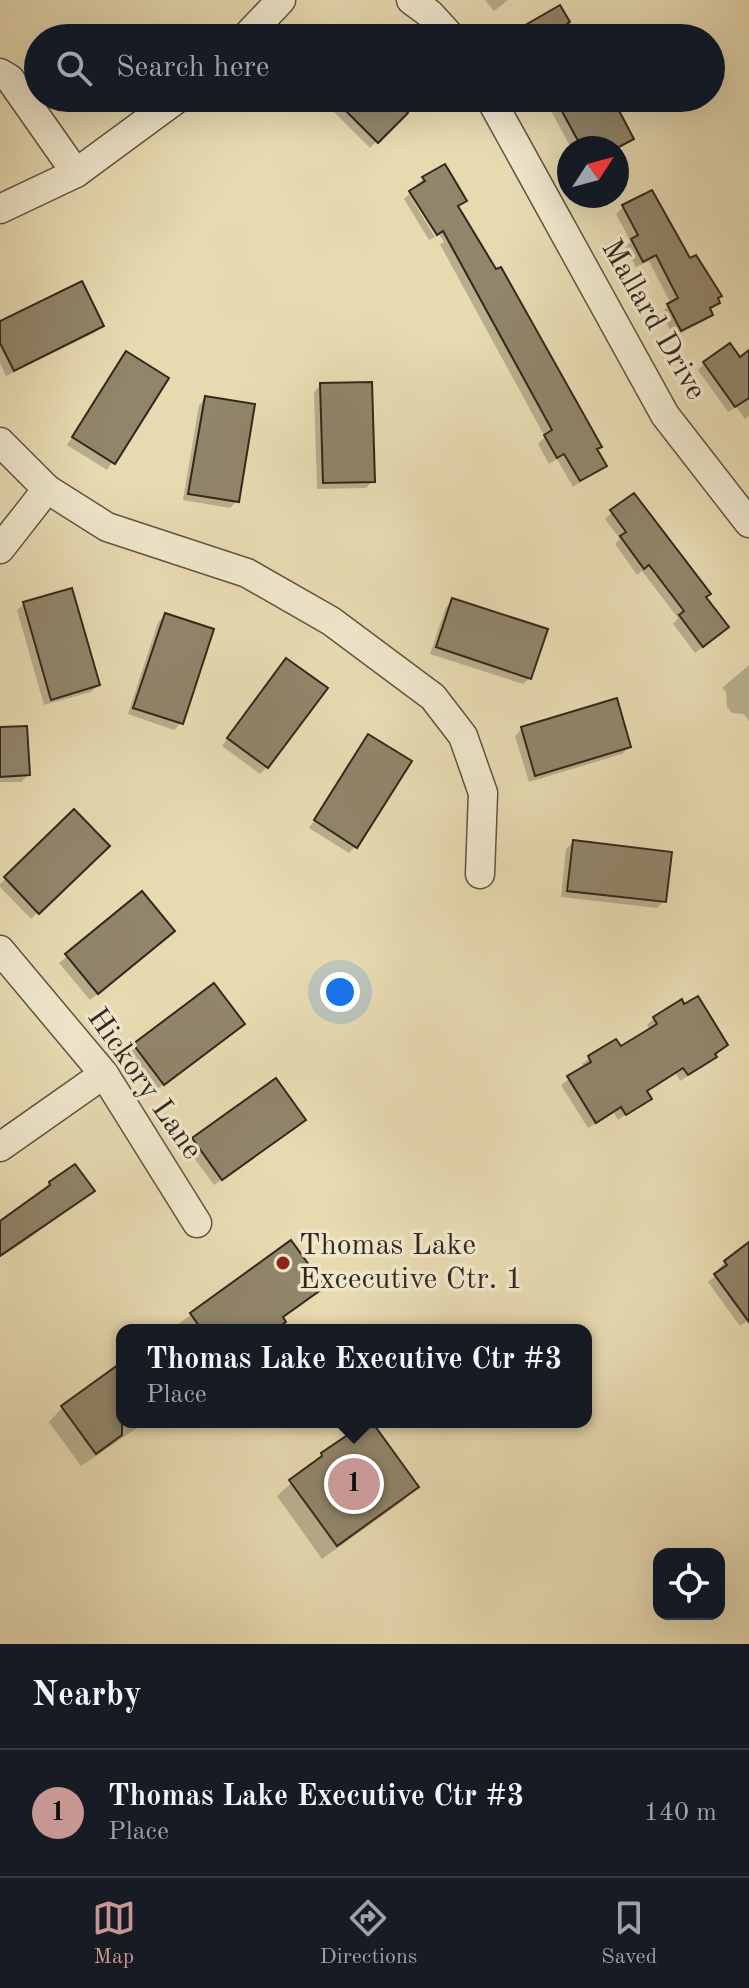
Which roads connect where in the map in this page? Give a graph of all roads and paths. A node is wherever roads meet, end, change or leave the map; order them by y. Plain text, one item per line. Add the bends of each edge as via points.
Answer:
1 (281, 0) edge
2 (411, 0) edge
3 (258, 24) edge
4 (439, 24) edge
5 (0, 73) edge
6 (24, 99) edge
7 (33, 112) edge
8 (159, 112) edge
9 (498, 112) edge
10 (76, 173) junction
11 (0, 209) edge
12 (0, 442) edge
13 (47, 489) junction
14 (749, 523) edge
15 (0, 549) edge
16 (480, 874) dead end
17 (0, 950) edge
18 (104, 1074) junction
19 (0, 1147) edge
20 (197, 1223) dead end

1 - 3 street
2 - 4 street
5 - 6 street
7 - 10 street
8 - 10 street
9 - 14 street, Mallard Drive via 665,415
10 - 11 street
12 - 13 street
13 - 15 street
13 - 16 street via 107,527 247,573 331,621 433,697 463,736 483,793
17 - 18 street, Hickory Lane
18 - 19 street
18 - 20 street, Hickory Lane

